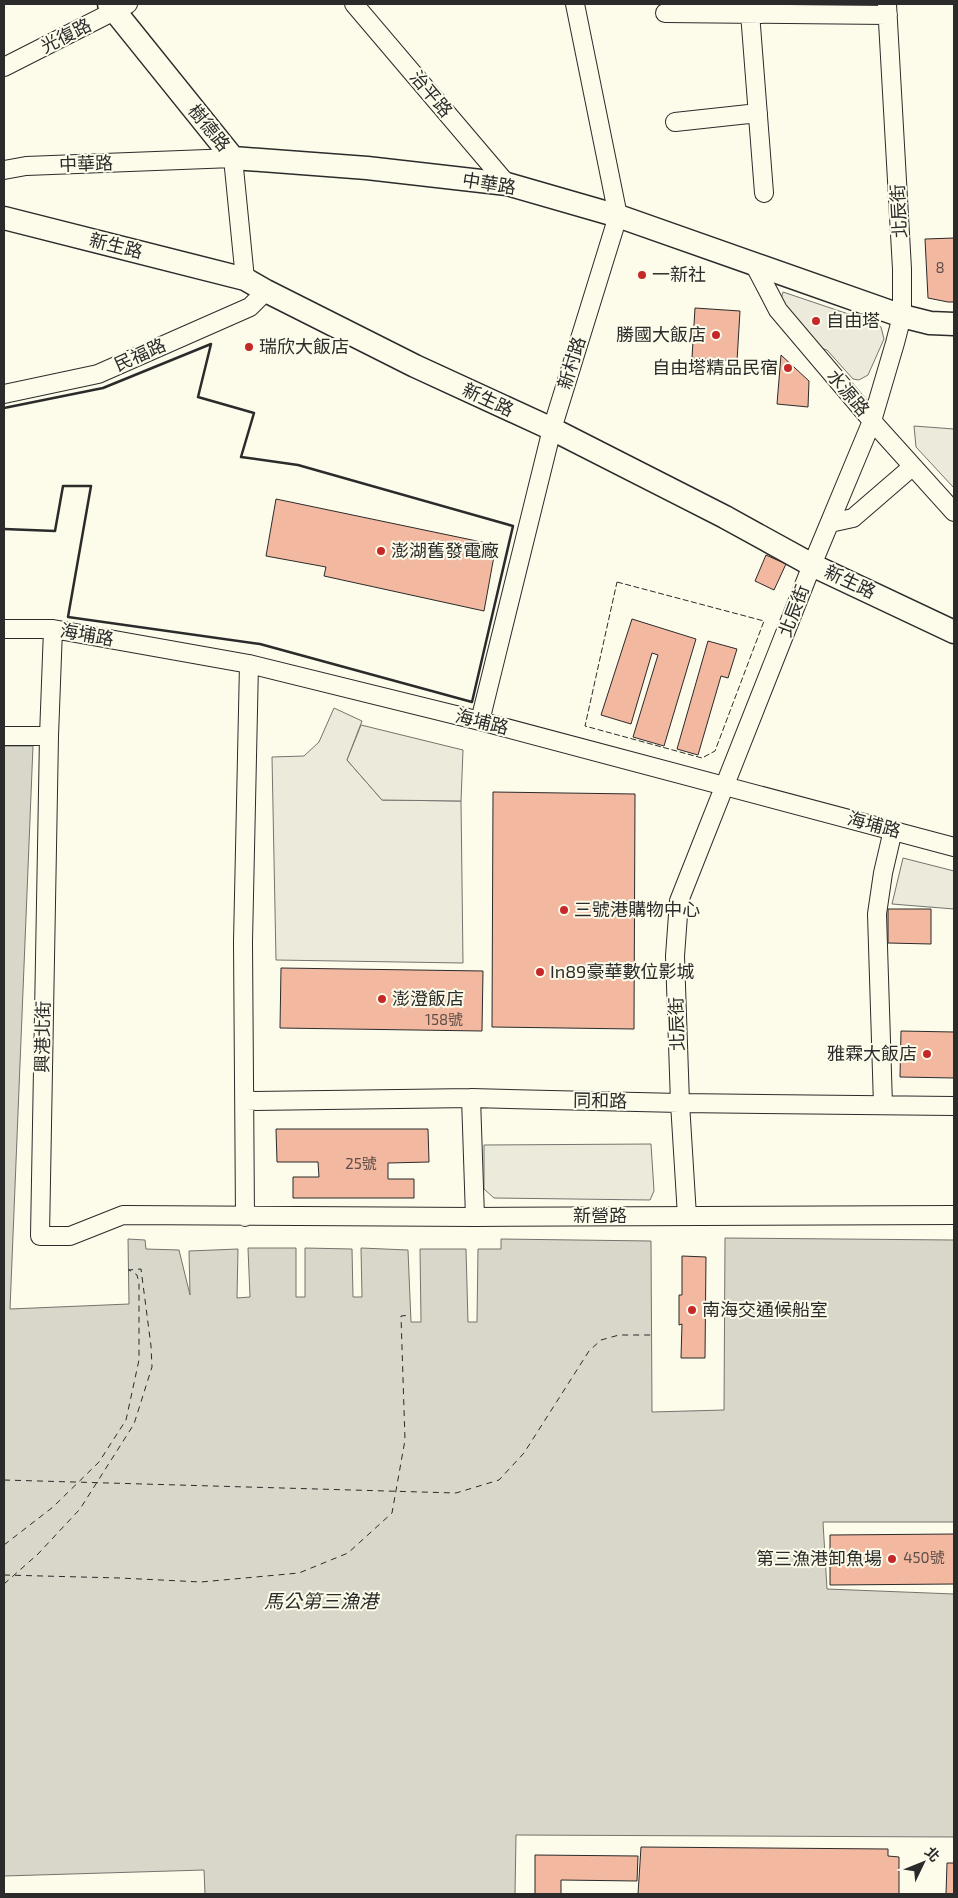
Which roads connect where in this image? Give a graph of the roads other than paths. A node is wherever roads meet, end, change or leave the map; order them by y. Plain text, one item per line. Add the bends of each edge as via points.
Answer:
1 (354, 4) edge
2 (574, 4) edge
3 (117, 6) edge
4 (887, 9) edge
5 (665, 13) dead end
6 (750, 13) junction
7 (4, 67) edge
8 (758, 113) junction
9 (676, 122) dead end
10 (233, 158) junction
11 (4, 170) edge
12 (507, 184) junction
13 (764, 192) dead end
14 (618, 216) junction
15 (4, 218) edge
16 (754, 264) junction
17 (245, 279) junction
18 (266, 291) junction
19 (902, 316) junction
20 (954, 324) edge
21 (4, 394) edge
22 (872, 422) junction
23 (552, 429) junction
24 (912, 467) junction
25 (954, 512) edge
26 (830, 523) junction
27 (812, 565) junction
28 (4, 629) edge
29 (53, 629) junction
30 (954, 632) edge
31 (249, 664) junction
32 (480, 721) junction
33 (4, 736) edge
34 (49, 736) junction
35 (726, 785) junction
36 (893, 830) junction
37 (954, 847) edge
38 (470, 1098) junction
39 (245, 1101) junction
40 (680, 1103) junction
41 (883, 1105) junction
42 (954, 1106) edge
43 (686, 1216) junction
44 (954, 1216) edge
45 (245, 1217) junction
46 (476, 1217) junction

1 - 12 street, 治平路
2 - 14 street, 新村路
3 - 7 street, 光復路
3 - 10 main road, 樹德路
4 - 6 street
4 - 19 street, 北辰街
5 - 6 street
6 - 8 street
8 - 9 street
8 - 13 street
10 - 11 street, 中華路 via 26,166
10 - 12 main road, 中華路 via 367,168
10 - 17 street, 樹德路
12 - 14 main road, 中華路
14 - 16 main road, 中華路
14 - 23 street, 新村路
15 - 17 main road, 新生路
16 - 19 main road, 中華路
16 - 22 street, 水源路 via 778,310
17 - 18 main road, 新生路
18 - 21 street, 民福路 via 250,307 98,374
18 - 23 main road, 新生路 via 415,366
19 - 20 main road, 中華路 via 930,323
19 - 22 street, 北辰街
22 - 24 street, 水源路
22 - 26 street, 北辰街
23 - 27 main road, 新生路
23 - 32 street, 新村路
24 - 25 street, 水源路
24 - 26 street via 852,518
26 - 27 street, 北辰街
27 - 30 main road, 新生路
27 - 35 street, 北辰街
28 - 29 street, 海埔路
29 - 31 street, 海埔路
29 - 34 street, 興港北街
31 - 32 street, 海埔路
31 - 39 street via 243,942
32 - 35 street, 海埔路
33 - 34 street
34 - 45 street, 興港北街 via 40,1236 70,1236 123,1215
35 - 36 street, 海埔路
35 - 40 street, 北辰街 via 679,901 675,956
36 - 37 street, 海埔路
36 - 41 street via 882,873 877,914
38 - 39 street, 同和路
38 - 40 street, 同和路
38 - 46 street
39 - 45 street
40 - 41 street, 同和路
40 - 43 street, 北辰街
41 - 42 street, 同和路
43 - 44 street, 新營路
43 - 46 street, 新營路
45 - 46 street, 新營路

